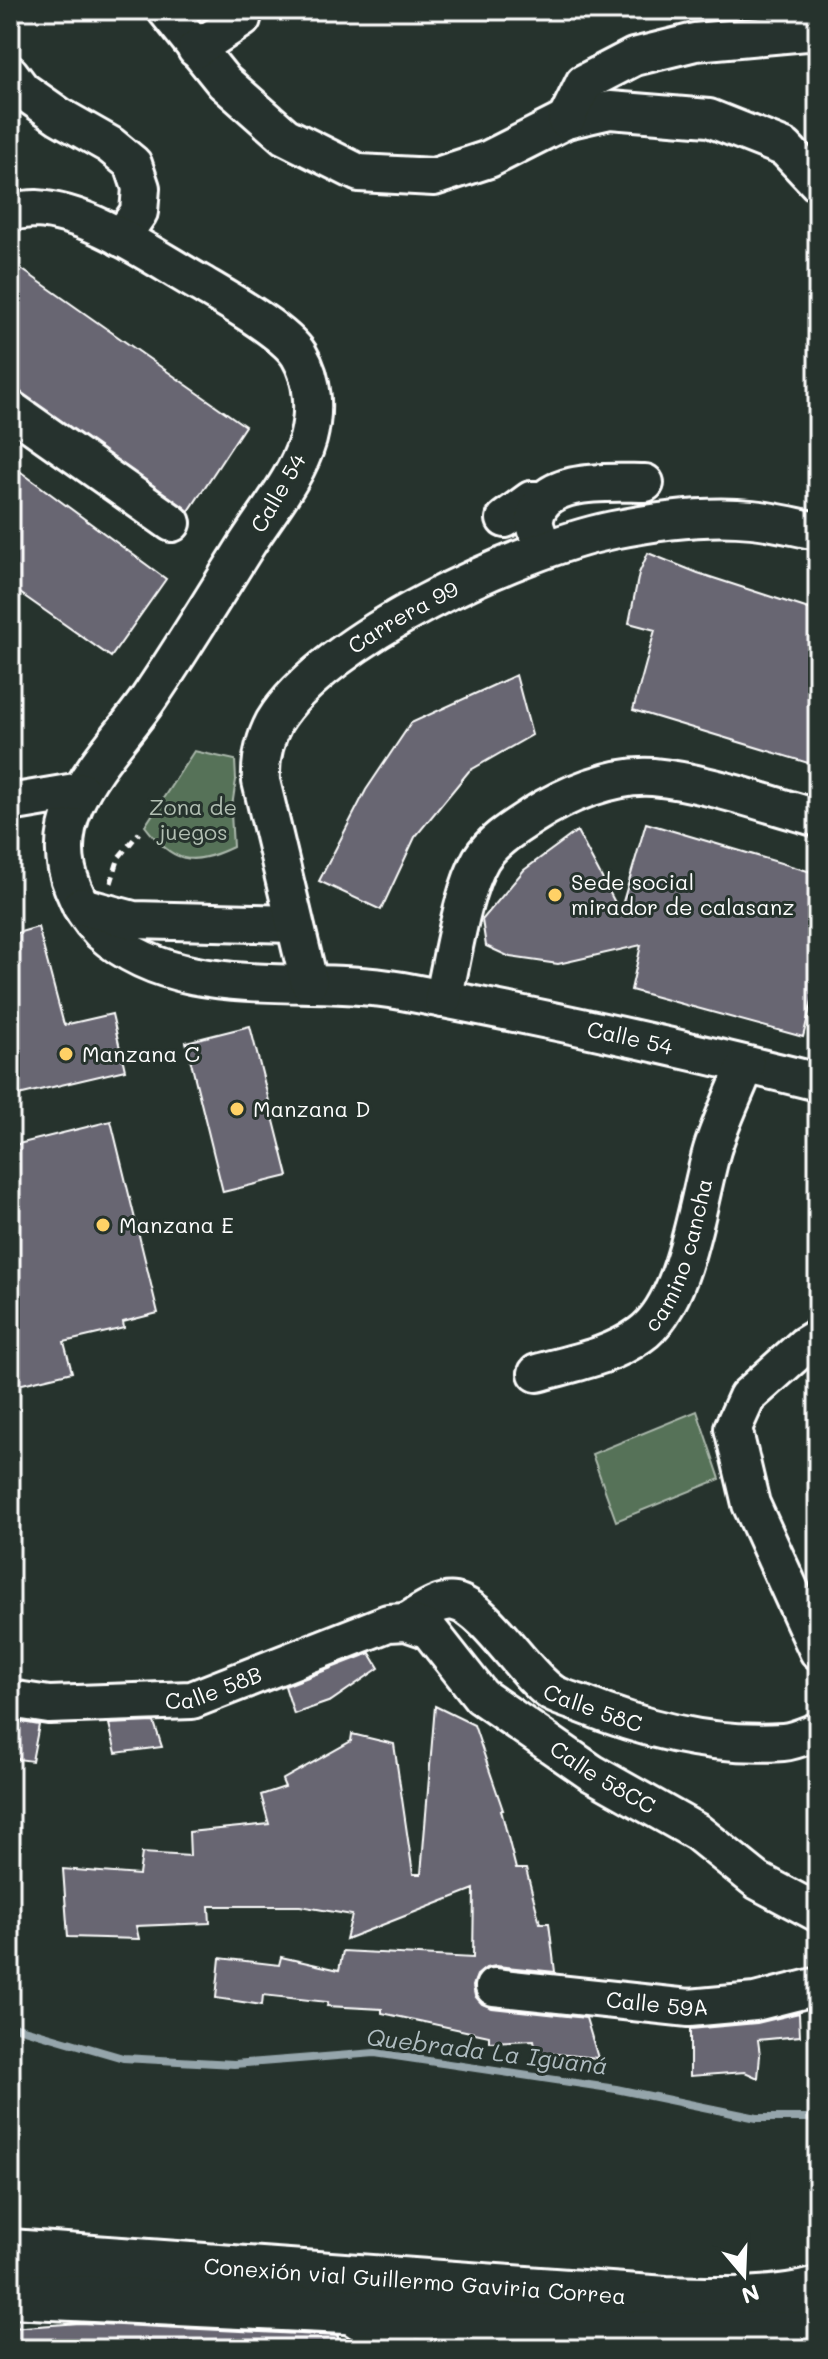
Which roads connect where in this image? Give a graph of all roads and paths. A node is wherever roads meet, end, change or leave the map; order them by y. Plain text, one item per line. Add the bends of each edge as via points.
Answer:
1 (166, 10) edge
2 (242, 19) dead end
3 (818, 31) edge
4 (196, 49) junction
5 (10, 74) edge
6 (566, 120) junction
7 (818, 183) edge
8 (12, 221) edge
9 (121, 238) junction
10 (10, 409) edge
11 (645, 483) dead end
12 (543, 500) junction
13 (505, 519) dead end
14 (172, 523) dead end
15 (818, 531) edge
16 (544, 549) junction
17 (81, 791) junction
18 (10, 803) edge
19 (818, 818) edge
20 (139, 833) dead end
21 (96, 910) junction
22 (294, 924) junction
23 (309, 982) junction
24 (443, 999) junction
25 (746, 1065) junction
26 (818, 1082) edge
27 (818, 1337) edge
28 (537, 1373) dead end
29 (406, 1622) junction
30 (818, 1651) edge
31 (10, 1699) edge
32 (818, 1731) edge
33 (818, 1913) edge
34 (818, 1986) edge
35 (494, 1987) dead end
36 (10, 2252) edge
37 (818, 2290) edge
38 (10, 2295) edge
39 (345, 2311) junction
40 (818, 2334) edge
41 (651, 2342) edge
42 (401, 2349) edge

1 - 4 street
2 - 4 street
3 - 6 street via 695,42 634,57 584,83
4 - 6 street via 224,82 285,136 359,173 434,177 489,159
5 - 9 street via 22,90 133,164 141,188 139,212
6 - 7 street via 610,110 709,118 785,148
8 - 9 street, Calle 54 via 35,209 72,216
9 - 17 street, Calle 54 via 283,337 304,364 312,415 304,450 289,479 148,700
10 - 14 street
11 - 12 street via 591,483
12 - 13 street via 531,500
12 - 16 street via 535,521
15 - 16 street, Carrera 99 via 751,519 692,519 612,530
16 - 22 street, Carrera 99 via 471,580 369,637 318,674 275,721 260,762 261,781
17 - 18 street
17 - 21 street, Calle 54 via 63,853 70,883
19 - 24 street via 650,777 617,781 541,811 504,835 483,857 470,882
20 - 21 path via 119,857
21 - 22 street via 133,920
21 - 23 street, Calle 54 via 99,930 139,958 165,968 213,980
22 - 23 street, Carrera 99
23 - 24 street, Calle 54
24 - 25 street, Calle 54
25 - 26 street, Calle 54
25 - 28 street, camino cancha via 712,1149 677,1282 655,1320 617,1350
27 - 30 street via 747,1397 733,1428 751,1504
29 - 31 street, Calle 58B via 388,1623 192,1700 49,1705
29 - 32 street, Calle 58C via 440,1603 473,1609 553,1693 614,1718 745,1742 787,1742
29 - 33 street, Calle 58CC via 429,1630 481,1696 592,1773 697,1832 758,1881
34 - 35 street, Calle 59A via 755,2002 689,2008
36 - 37 highway, Conexión vial Guillermo Gaviria Correa via 666,2299 728,2300
38 - 39 highway, Conexión vial Guillermo Gaviria Correa
39 - 41 highway, Conexión vial Guillermo Gaviria Correa
39 - 42 street
40 - 41 highway, Conexión vial Guillermo Gaviria Correa

